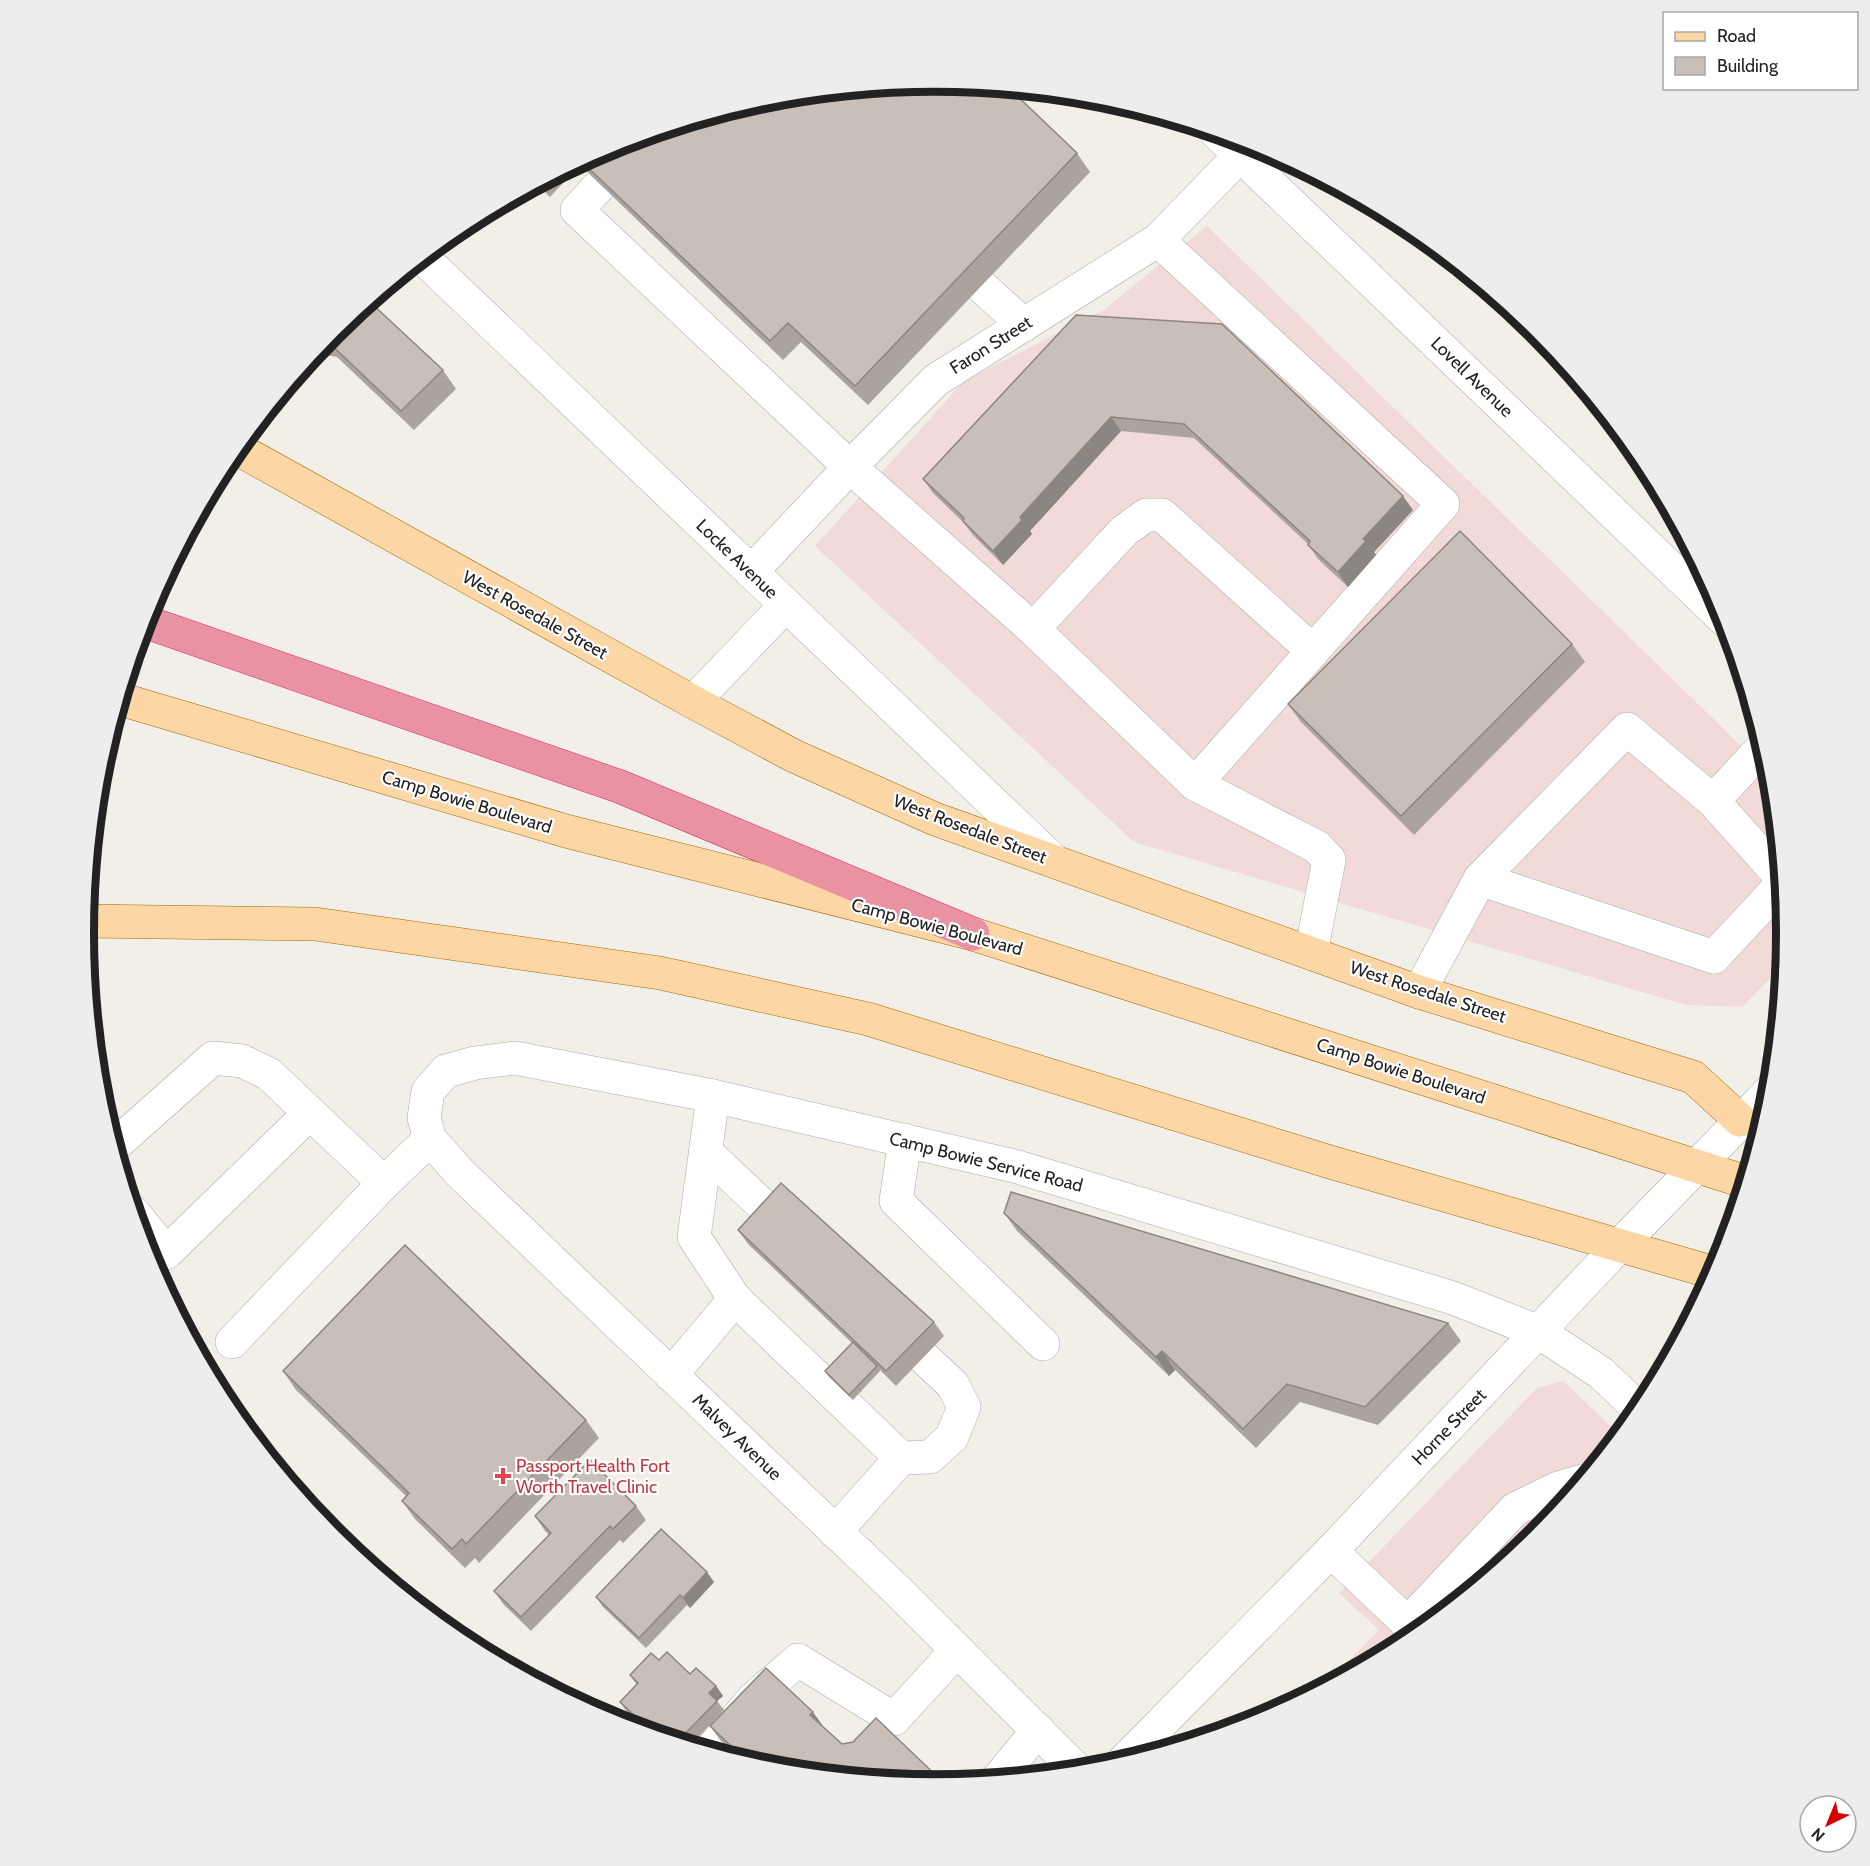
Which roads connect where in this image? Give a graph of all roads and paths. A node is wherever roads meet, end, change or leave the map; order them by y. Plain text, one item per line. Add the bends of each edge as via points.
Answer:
1 (1244, 151) edge
2 (1251, 154) edge
3 (600, 185) edge
4 (1158, 240) junction
5 (427, 262) edge
6 (981, 286) edge
7 (1024, 325) junction
8 (244, 452) edge
9 (850, 467) junction
10 (751, 572) junction
11 (1709, 604) edge
12 (786, 605) junction
13 (153, 624) edge
14 (1033, 629) junction
15 (1313, 651) junction
16 (126, 701) edge
17 (693, 702) junction
18 (1757, 754) edge
19 (1195, 784) junction
20 (1713, 801) junction
21 (1053, 860) junction
22 (1774, 868) edge
23 (1480, 879) junction
24 (1775, 891) edge
25 (94, 921) edge
26 (973, 934) junction
27 (1311, 953) junction
28 (1419, 992) junction
29 (713, 1096) junction
30 (1759, 1102) edge
31 (309, 1114) junction
32 (1740, 1120) junction
33 (430, 1139) junction
34 (905, 1140) junction
35 (120, 1141) edge
36 (706, 1152) junction
37 (1697, 1166) junction
38 (1739, 1180) edge
39 (384, 1183) junction
40 (149, 1232) edge
41 (1619, 1245) junction
42 (816, 1256) edge
43 (1705, 1270) edge
44 (735, 1299) junction
45 (868, 1305) edge
46 (1539, 1332) junction
47 (232, 1342) dead end
48 (1043, 1344) dead end
49 (671, 1375) junction
50 (1633, 1404) edge
51 (901, 1458) junction
52 (1571, 1484) edge
53 (835, 1532) junction
54 (1331, 1551) junction
55 (1418, 1622) edge
56 (1412, 1627) edge
57 (957, 1650) junction
58 (1038, 1730) junction
59 (715, 1745) edge
60 (1135, 1750) edge
61 (1070, 1763) edge
62 (1004, 1771) edge

1 - 4 street, Faron Street
2 - 11 street, Lovell Avenue
3 - 9 street via 577,210
4 - 7 street, Faron Street
4 - 15 street via 1443,504
5 - 10 street, Locke Avenue
6 - 7 street
7 - 9 street, Faron Street via 936,380
8 - 17 main road, West Rosedale Street
9 - 10 street, Faron Street
9 - 14 street
10 - 12 street, Locke Avenue
12 - 17 street
12 - 21 street, Locke Avenue
13 - 26 highway via 621,787
14 - 15 street via 1124,531 1146,515 1162,515
14 - 19 street
15 - 19 street
16 - 26 main road, Camp Bowie Boulevard via 566,831
17 - 21 main road, West Rosedale Street via 794,756 935,819
18 - 20 street
19 - 27 street via 1317,846 1329,860
20 - 22 street
20 - 23 street via 1626,729
21 - 27 main road, West Rosedale Street
23 - 24 street via 1714,957
23 - 28 street
25 - 41 main road via 315,924 671,976 868,1019 1330,1162
26 - 37 main road, Camp Bowie Boulevard
27 - 28 main road, West Rosedale Street
28 - 32 main road, West Rosedale Street via 1693,1077
29 - 33 street, Camp Bowie Service Road via 515,1058 475,1063 446,1071 428,1090 424,1118
29 - 34 street, Camp Bowie Service Road
29 - 36 street
30 - 32 street, Horne Street
31 - 35 street via 268,1074 242,1061 213,1058
31 - 39 street
31 - 40 street via 166,1253
32 - 37 street, Horne Street
33 - 39 street
33 - 49 street, Malvey Avenue via 460,1173
34 - 46 street, Camp Bowie Service Road via 1018,1167 1442,1294
34 - 48 street via 896,1201
36 - 42 street
36 - 44 street via 694,1237
37 - 38 main road, Camp Bowie Boulevard
37 - 41 street, Horne Street
39 - 47 street
41 - 43 main road
41 - 46 street, Horne Street
44 - 49 street
44 - 51 street
45 - 51 street via 953,1385 964,1407 952,1437 930,1457
46 - 50 street via 1601,1373
46 - 54 street, Horne Street
49 - 53 street, Malvey Avenue
51 - 53 street
52 - 55 street via 1515,1509
53 - 57 street, Malvey Avenue
54 - 56 street
54 - 60 street, Horne Street
57 - 58 street, Malvey Avenue
57 - 59 street via 894,1719 798,1660 752,1700
58 - 61 street, Malvey Avenue
58 - 62 street

